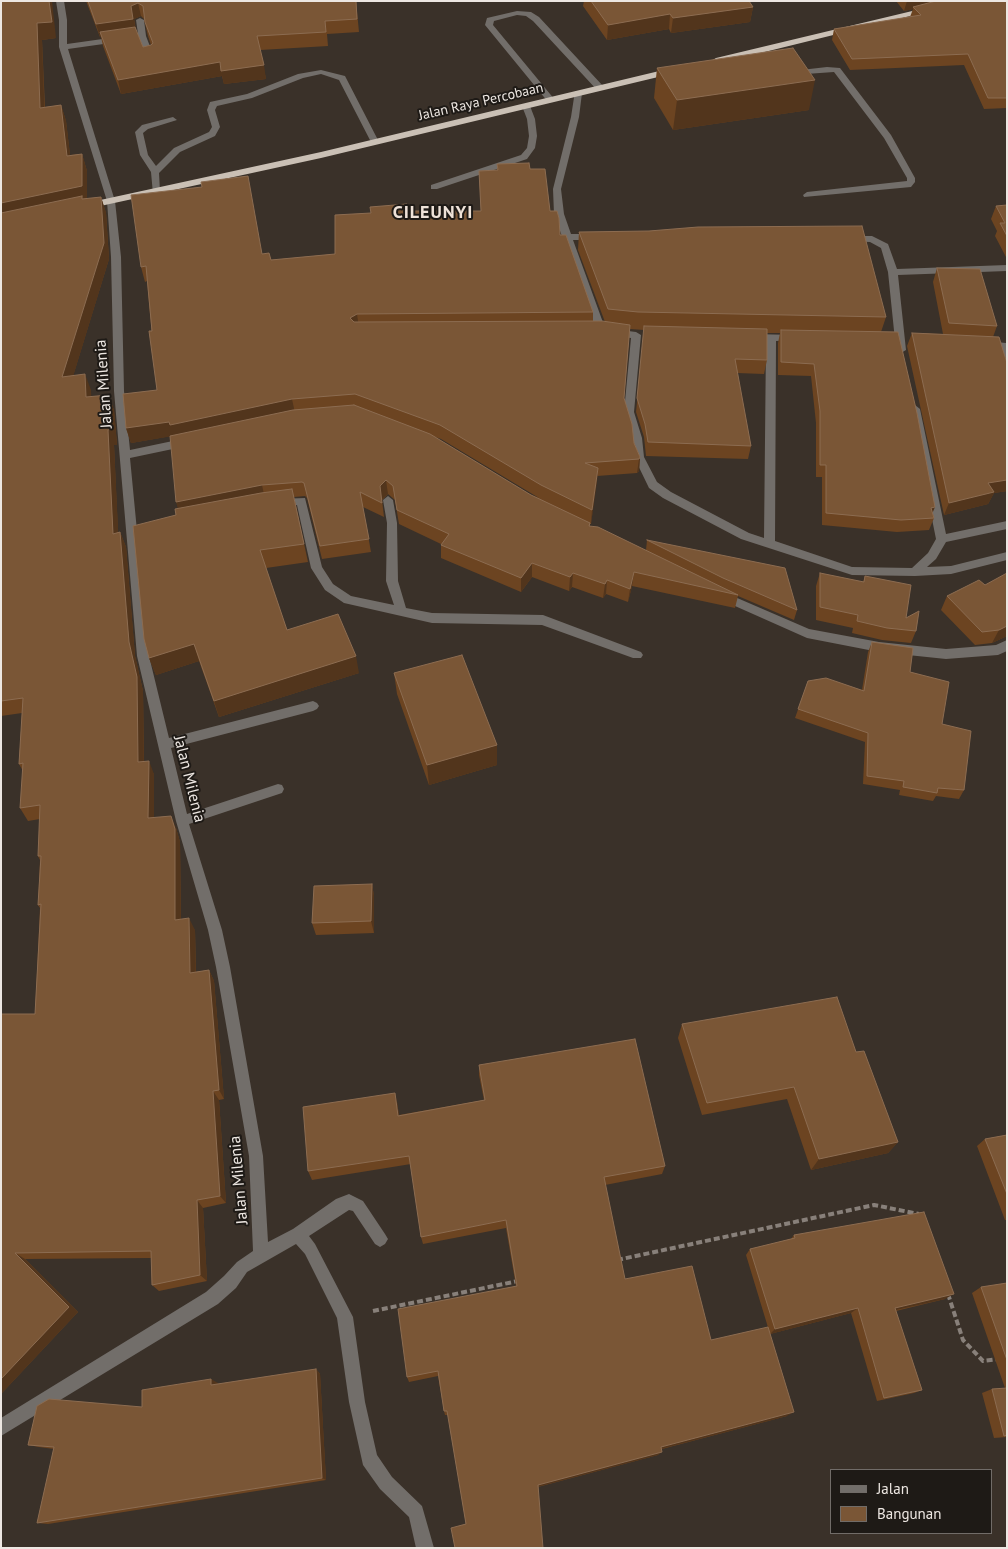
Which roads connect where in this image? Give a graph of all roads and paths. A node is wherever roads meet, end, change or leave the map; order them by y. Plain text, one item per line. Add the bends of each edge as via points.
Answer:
1 (60, 1) edge
2 (967, 1) edge
3 (140, 20) edge
4 (142, 36) junction
5 (63, 47) junction
6 (150, 57) edge
7 (713, 64) edge
8 (685, 68) edge
9 (781, 75) edge
10 (600, 88) junction
11 (578, 93) junction
12 (550, 100) junction
13 (526, 106) junction
14 (173, 120) dead end
15 (374, 142) junction
16 (154, 172) junction
17 (434, 188) dead end
18 (156, 192) junction
19 (807, 195) dead end
20 (110, 201) junction
21 (74, 209) edge
22 (566, 237) junction
23 (605, 237) edge
24 (842, 238) edge
25 (1007, 268) edge
26 (893, 272) junction
27 (587, 331) edge
28 (602, 331) junction
29 (742, 337) edge
30 (771, 337) junction
31 (810, 338) edge
32 (975, 344) edge
33 (1005, 345) edge
34 (1007, 355) edge
35 (903, 359) edge
36 (912, 397) edge
37 (201, 439) edge
38 (126, 455) junction
39 (388, 500) edge
40 (265, 505) edge
41 (1007, 525) edge
42 (942, 539) junction
43 (769, 543) junction
44 (1007, 556) edge
45 (915, 572) junction
46 (707, 588) edge
47 (402, 612) junction
48 (1007, 645) edge
49 (637, 655) dead end
50 (313, 706) dead end
51 (163, 745) junction
52 (278, 789) dead end
53 (182, 821) junction
54 (922, 1215) edge
55 (298, 1234) junction
56 (380, 1239) dead end
57 (261, 1255) junction
58 (615, 1260) edge
59 (528, 1278) edge
60 (946, 1287) edge
61 (345, 1317) junction
62 (1007, 1358) edge
63 (1, 1428) edge
64 (425, 1548) edge

1 - 5 street, Jalan Milenia
2 - 7 highway
3 - 4 street
4 - 5 street
4 - 6 street
5 - 20 street, Jalan Milenia
8 - 10 highway, Jalan Raya Percobaan
9 - 19 street via 837,70 888,138 912,182
10 - 11 highway, Jalan Raya Percobaan
10 - 12 street via 528,14 517,13 490,20 489,26
11 - 12 highway, Jalan Raya Percobaan
11 - 22 street via 576,117 558,189 559,214
12 - 13 highway, Jalan Raya Percobaan
13 - 15 highway, Jalan Raya Percobaan
13 - 17 street via 533,136 531,148 524,157
14 - 16 street via 145,127 139,132 144,155
15 - 16 street via 342,78 321,72 301,76 249,96 213,104 211,110 216,127 212,134 176,150
15 - 18 highway, Jalan Raya Percobaan
16 - 18 street
18 - 20 highway, Jalan Raya Percobaan
20 - 21 highway, Jalan Raya Percobaan
20 - 38 street, Jalan Milenia via 116,257 119,391
22 - 23 street
22 - 28 street
24 - 26 street via 879,241 886,246
25 - 26 street
26 - 35 street via 898,341
27 - 28 street
28 - 43 street via 641,335 630,412 639,457 652,485 745,536
29 - 30 street
30 - 31 street
30 - 43 street
32 - 33 street
33 - 34 street
36 - 42 street
37 - 38 street
38 - 51 street, Jalan Milenia via 126,486 137,530 143,656
39 - 47 street via 392,523 392,582
40 - 47 street via 301,501 317,568 329,587 348,600
41 - 42 street
42 - 45 street via 932,556
43 - 45 street via 852,571
44 - 45 street via 951,570
46 - 48 street via 807,633 879,647 946,654 998,650
47 - 49 street via 454,620 543,620
50 - 51 street
51 - 53 street, Jalan Milenia
52 - 53 street
53 - 57 street, Jalan Milenia via 223,966 256,1156
54 - 58 path via 874,1205
55 - 56 street via 340,1204 349,1202 358,1206
55 - 57 street
55 - 61 street via 310,1248
57 - 63 street via 242,1267 212,1298
59 - 61 path
60 - 62 path via 963,1340 983,1361
61 - 64 street via 369,1459 386,1483 416,1512

